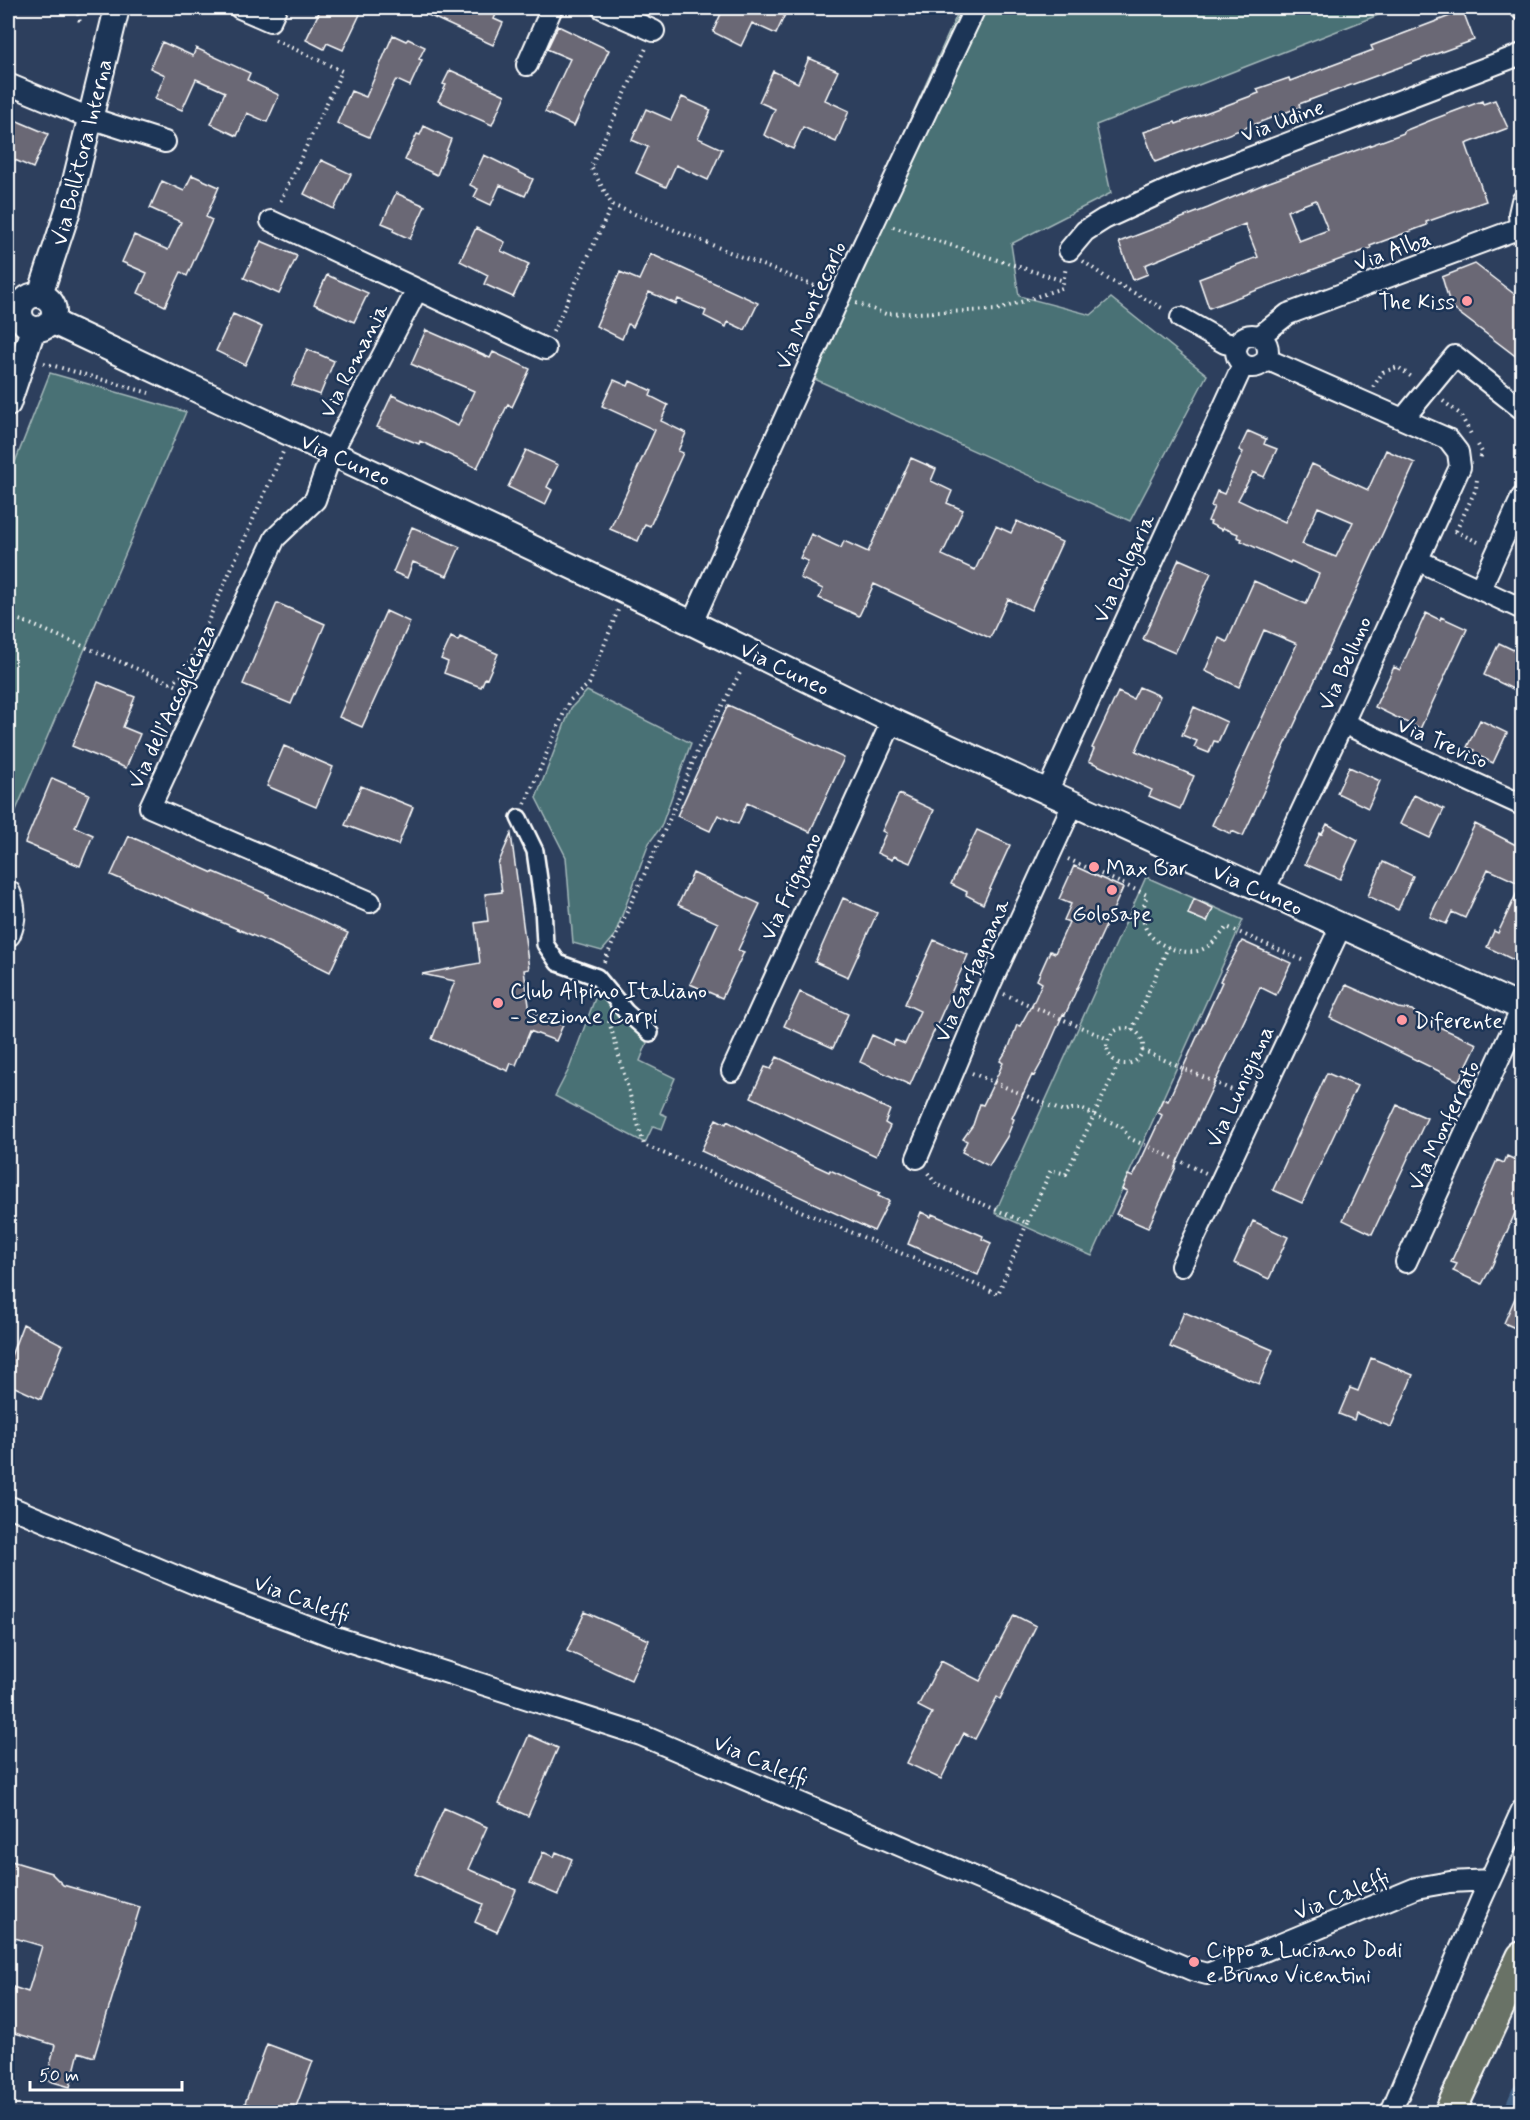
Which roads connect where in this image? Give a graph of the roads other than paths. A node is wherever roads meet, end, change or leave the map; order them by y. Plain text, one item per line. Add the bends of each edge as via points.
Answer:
1 (117, 8) edge
2 (240, 8) edge
3 (552, 8) edge
4 (602, 8) edge
5 (975, 8) edge
6 (273, 14) edge
7 (654, 31) road end
8 (1522, 54) edge
9 (527, 65) dead end
10 (8, 84) edge
11 (90, 118) junction
12 (165, 142) dead end
13 (1522, 201) edge
14 (271, 221) road end
15 (1521, 229) edge
16 (1070, 250) road end
17 (417, 290) junction
18 (28, 318) edge
19 (1181, 318) road end
20 (1260, 336) junction
21 (1236, 346) junction
22 (545, 349) road end
23 (1266, 360) junction
24 (1244, 364) junction
25 (8, 404) edge
26 (1522, 409) edge
27 (1403, 419) junction
28 (332, 452) junction
29 (1522, 497) edge
30 (1417, 560) junction
31 (1480, 589) junction
32 (1522, 609) edge
33 (692, 623) junction
34 (892, 721) junction
35 (1343, 723) junction
36 (1047, 792) junction
37 (1073, 804) junction
38 (1522, 805) edge
39 (519, 818) road end
40 (1264, 891) junction
41 (8, 893) edge
42 (370, 902) dead end
43 (1341, 926) junction
44 (8, 934) edge
45 (1522, 1008) edge
46 (650, 1033) dead end
47 (732, 1071) dead end
48 (917, 1158) road end
49 (1406, 1262) dead end
50 (1181, 1266) dead end
51 (8, 1506) edge
52 (1522, 1810) edge
53 (1490, 1880) junction
54 (1522, 1957) edge
55 (1391, 2112) edge
56 (1450, 2112) edge

1 - 11 street, Via Bollitora Interna
2 - 6 street
3 - 9 street
4 - 7 street
5 - 33 street, Via Montecarlo
8 - 16 street, Via Udine via 1176,186 1104,219 1085,231
10 - 11 street
11 - 12 street
11 - 18 street, Via Bollitora Interna via 68,210 40,296 51,304 54,313
13 - 15 street, Via Alba
14 - 17 street, Via Romania
15 - 20 street, Via Alba via 1288,314
17 - 22 street, Via Romania
17 - 28 street, Via Romania
18 - 25 street
18 - 28 street, Via Cuneo
19 - 21 street
20 - 21 street via 1248,334
20 - 23 street via 1267,344
21 - 24 street via 1237,357
23 - 24 street via 1258,366
23 - 27 street
24 - 36 street, Via Bulgaria
26 - 27 street via 1455,356
27 - 30 street, Via Belluno via 1448,439 1458,452 1460,467
28 - 33 street, Via Cuneo
28 - 42 street, Via dell'Accoglienza via 315,500 275,538 150,807
29 - 31 street
30 - 31 street
30 - 35 street, Via Belluno
31 - 32 street
33 - 34 street, Via Cuneo
34 - 36 street, Via Cuneo
34 - 47 street, Via Frignano
35 - 38 street, Via Treviso
35 - 40 street, Via Belluno
36 - 37 street, Via Cuneo
37 - 40 street, Via Cuneo
37 - 48 street, Via Garfagnana via 989,987
39 - 46 street via 535,851 545,944 558,963 597,977
40 - 43 street, Via Cuneo
41 - 44 street via 12,910
43 - 45 street, Via Cuneo
43 - 50 street, Via Lunigiana
45 - 49 street, Via Monferrato
51 - 53 street, Via Caleffi via 329,1635 641,1735 1206,1974 1416,1888
52 - 53 street
53 - 55 street
54 - 56 main road

